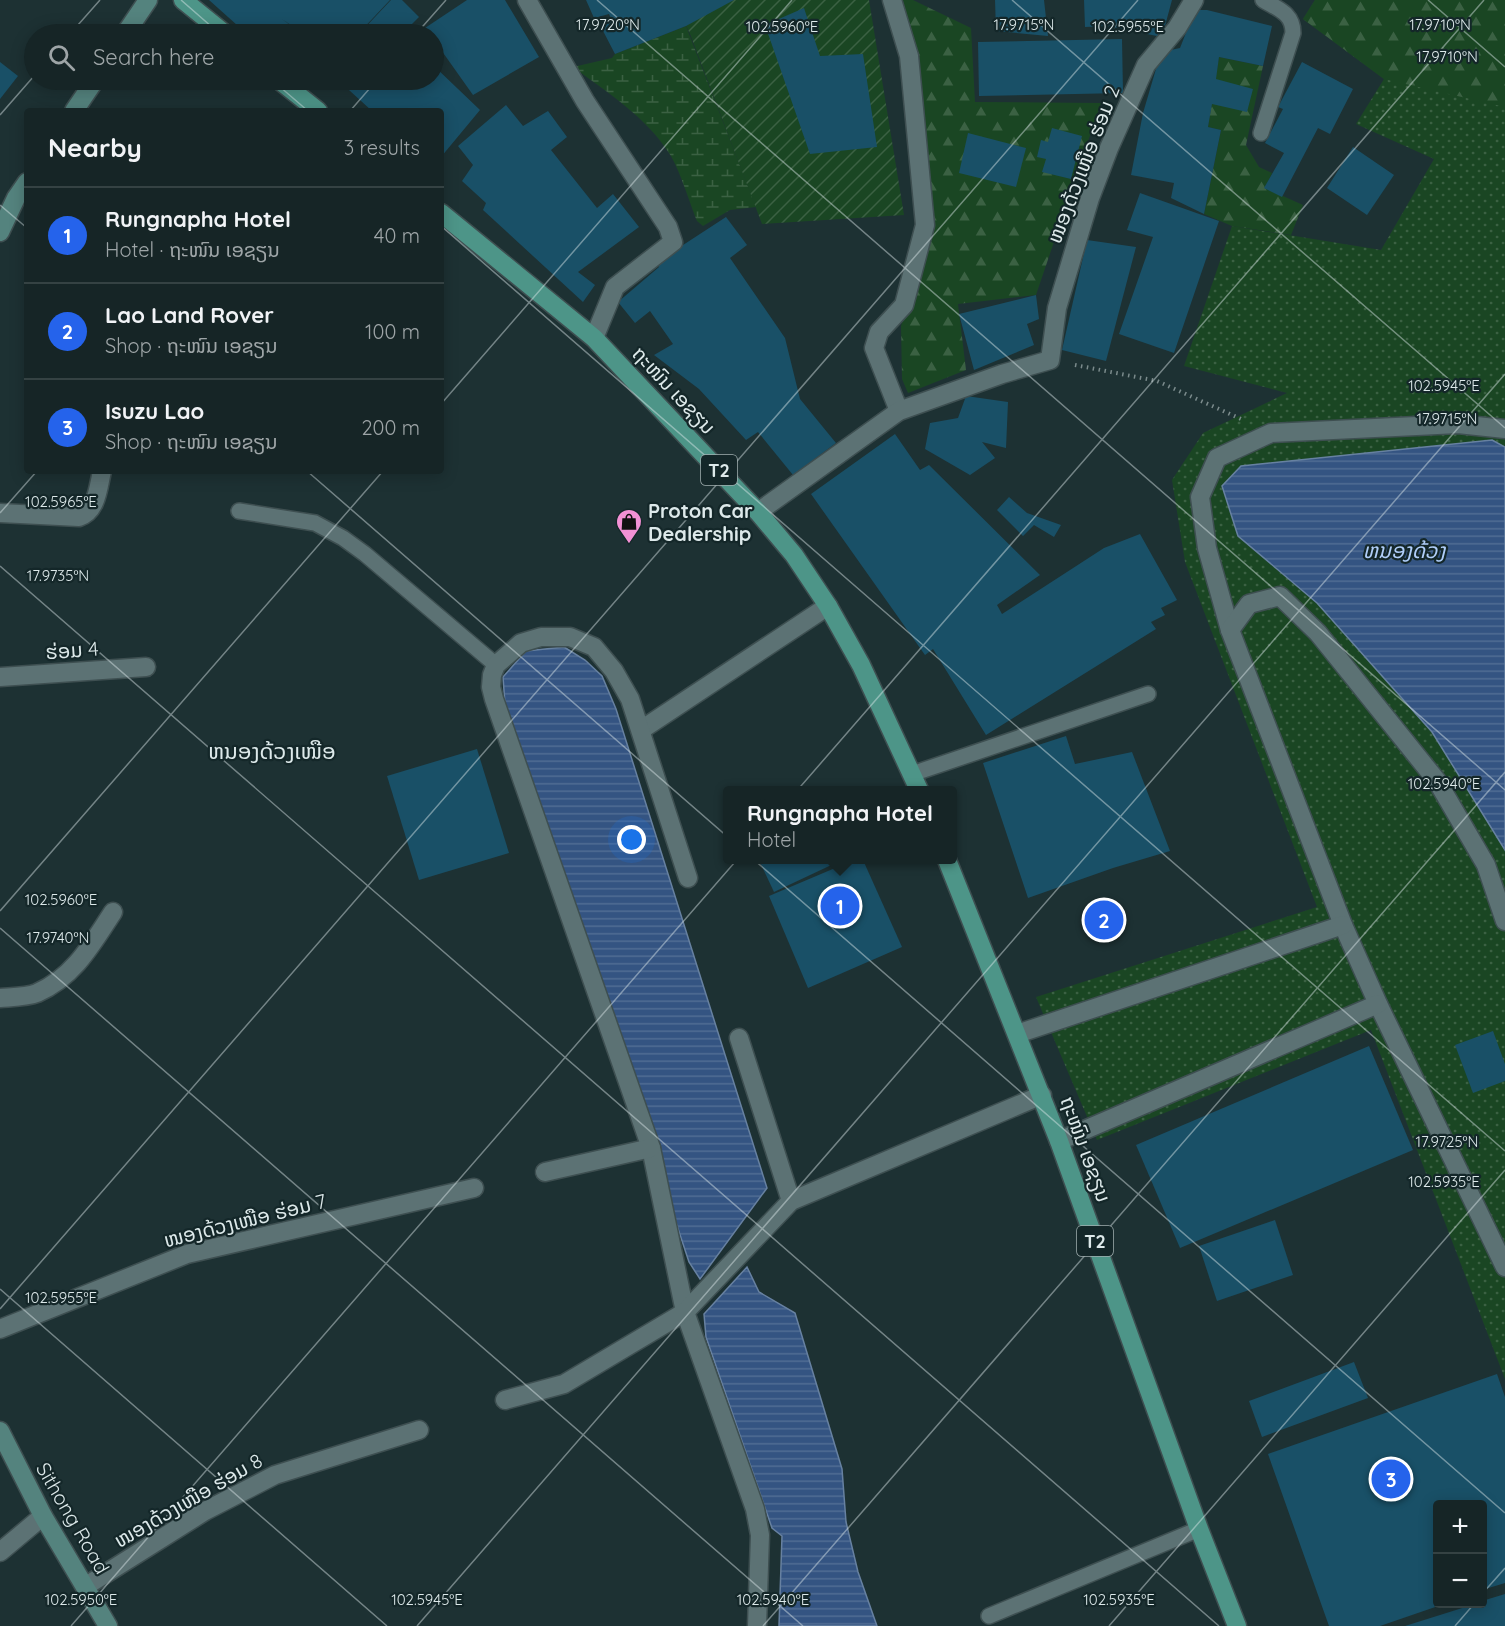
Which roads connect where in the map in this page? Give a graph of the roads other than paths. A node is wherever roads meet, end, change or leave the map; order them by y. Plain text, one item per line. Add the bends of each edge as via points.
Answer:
1 (148, 0) edge
2 (183, 0) edge
3 (527, 0) edge
4 (892, 0) edge
5 (1194, 0) edge
6 (1263, 0) edge
7 (132, 24) edge
8 (213, 24) edge
9 (88, 90) edge
10 (292, 90) edge
11 (76, 108) edge
12 (314, 108) edge
13 (1261, 133) dead end
14 (24, 186) edge
15 (444, 215) edge
16 (0, 232) edge
17 (594, 339) junction
18 (899, 411) junction
19 (1505, 429) edge
20 (101, 474) edge
21 (239, 511) dead end
22 (758, 512) junction
23 (0, 513) edge
24 (828, 606) junction
25 (1230, 630) junction
26 (496, 665) junction
27 (146, 667) dead end
28 (0, 677) edge
29 (1148, 694) dead end
30 (641, 730) junction
31 (916, 782) edge
32 (949, 864) edge
33 (688, 878) dead end
34 (113, 912) dead end
35 (1505, 921) edge
36 (1343, 925) junction
37 (0, 998) edge
38 (1378, 1004) junction
39 (1017, 1034) junction
40 (739, 1038) dead end
41 (1042, 1095) junction
42 (1059, 1141) junction
43 (651, 1148) junction
44 (545, 1172) dead end
45 (474, 1188) dead end
46 (791, 1201) junction
47 (1505, 1267) edge
48 (690, 1308) junction
49 (0, 1329) edge
50 (505, 1400) dead end
51 (419, 1430) dead end
52 (0, 1431) edge
53 (43, 1516) junction
54 (1199, 1529) junction
55 (0, 1552) edge
56 (86, 1586) junction
57 (989, 1616) dead end
58 (108, 1626) edge
59 (757, 1626) edge
60 (1237, 1626) edge

1 - 7 main road
2 - 8 main road
3 - 17 street via 673,242 615,287
4 - 18 street via 909,56 925,225 904,305 879,332 874,348
5 - 18 street, ໜອງດ້ວງເໜືອ ຮ່ອມ 2 via 1177,28 1146,64 1109,148 1057,308 1050,360
6 - 13 lane via 1284,12 1293,23 1293,33
9 - 11 main road
10 - 12 main road
14 - 16 main road
15 - 17 main road, ຖະໜົນ ເອຊຽນ / T2
17 - 22 main road, ຖະໜົນ ເອຊຽນ / T2
18 - 22 street
19 - 25 street via 1458,424 1271,433 1217,458 1200,497 1207,548
20 - 23 street via 88,514 80,517
21 - 26 lane via 315,523 343,538
22 - 24 main road, ຖະໜົນ ເອຊຽນ / T2 via 794,555
24 - 30 street
24 - 31 main road, ຖະໜົນ ເອຊຽນ / T2 via 861,665
25 - 35 street via 1249,604 1280,596 1318,633 1437,781 1486,865
25 - 36 street
26 - 30 street via 521,643 541,637 570,637 594,647 630,699
26 - 43 street via 491,687 494,699
27 - 28 street, ຮ່ອມ 4
29 - 31 lane
30 - 33 street
32 - 39 main road, ຖະໜົນ ເອຊຽນ / T2
34 - 37 street via 82,960 60,980 35,994
36 - 38 street
36 - 39 street
38 - 42 street
38 - 47 street
39 - 41 main road, ຖະໜົນ ເອຊຽນ / T2
40 - 46 street
41 - 42 main road, ຖະໜົນ ເອຊຽນ / T2
41 - 46 street
42 - 54 main road, ຖະໜົນ ເອຊຽນ / T2
43 - 44 street
43 - 48 street
45 - 49 street, ໜອງດ້ວງເໜືອ ຮ່ອມ 7 via 187,1254
46 - 48 street
48 - 50 street via 564,1384
48 - 59 street via 755,1509 760,1535
51 - 56 street, ໜອງດ້ວງເໜືອ ຮ່ອມ 8 via 275,1475 205,1511
52 - 53 main road, Sithong Road
53 - 55 street
53 - 56 main road, Sithong Road
54 - 57 lane
54 - 60 main road, ຖະໜົນ ເອຊຽນ / T2
56 - 58 main road, Sithong Road

